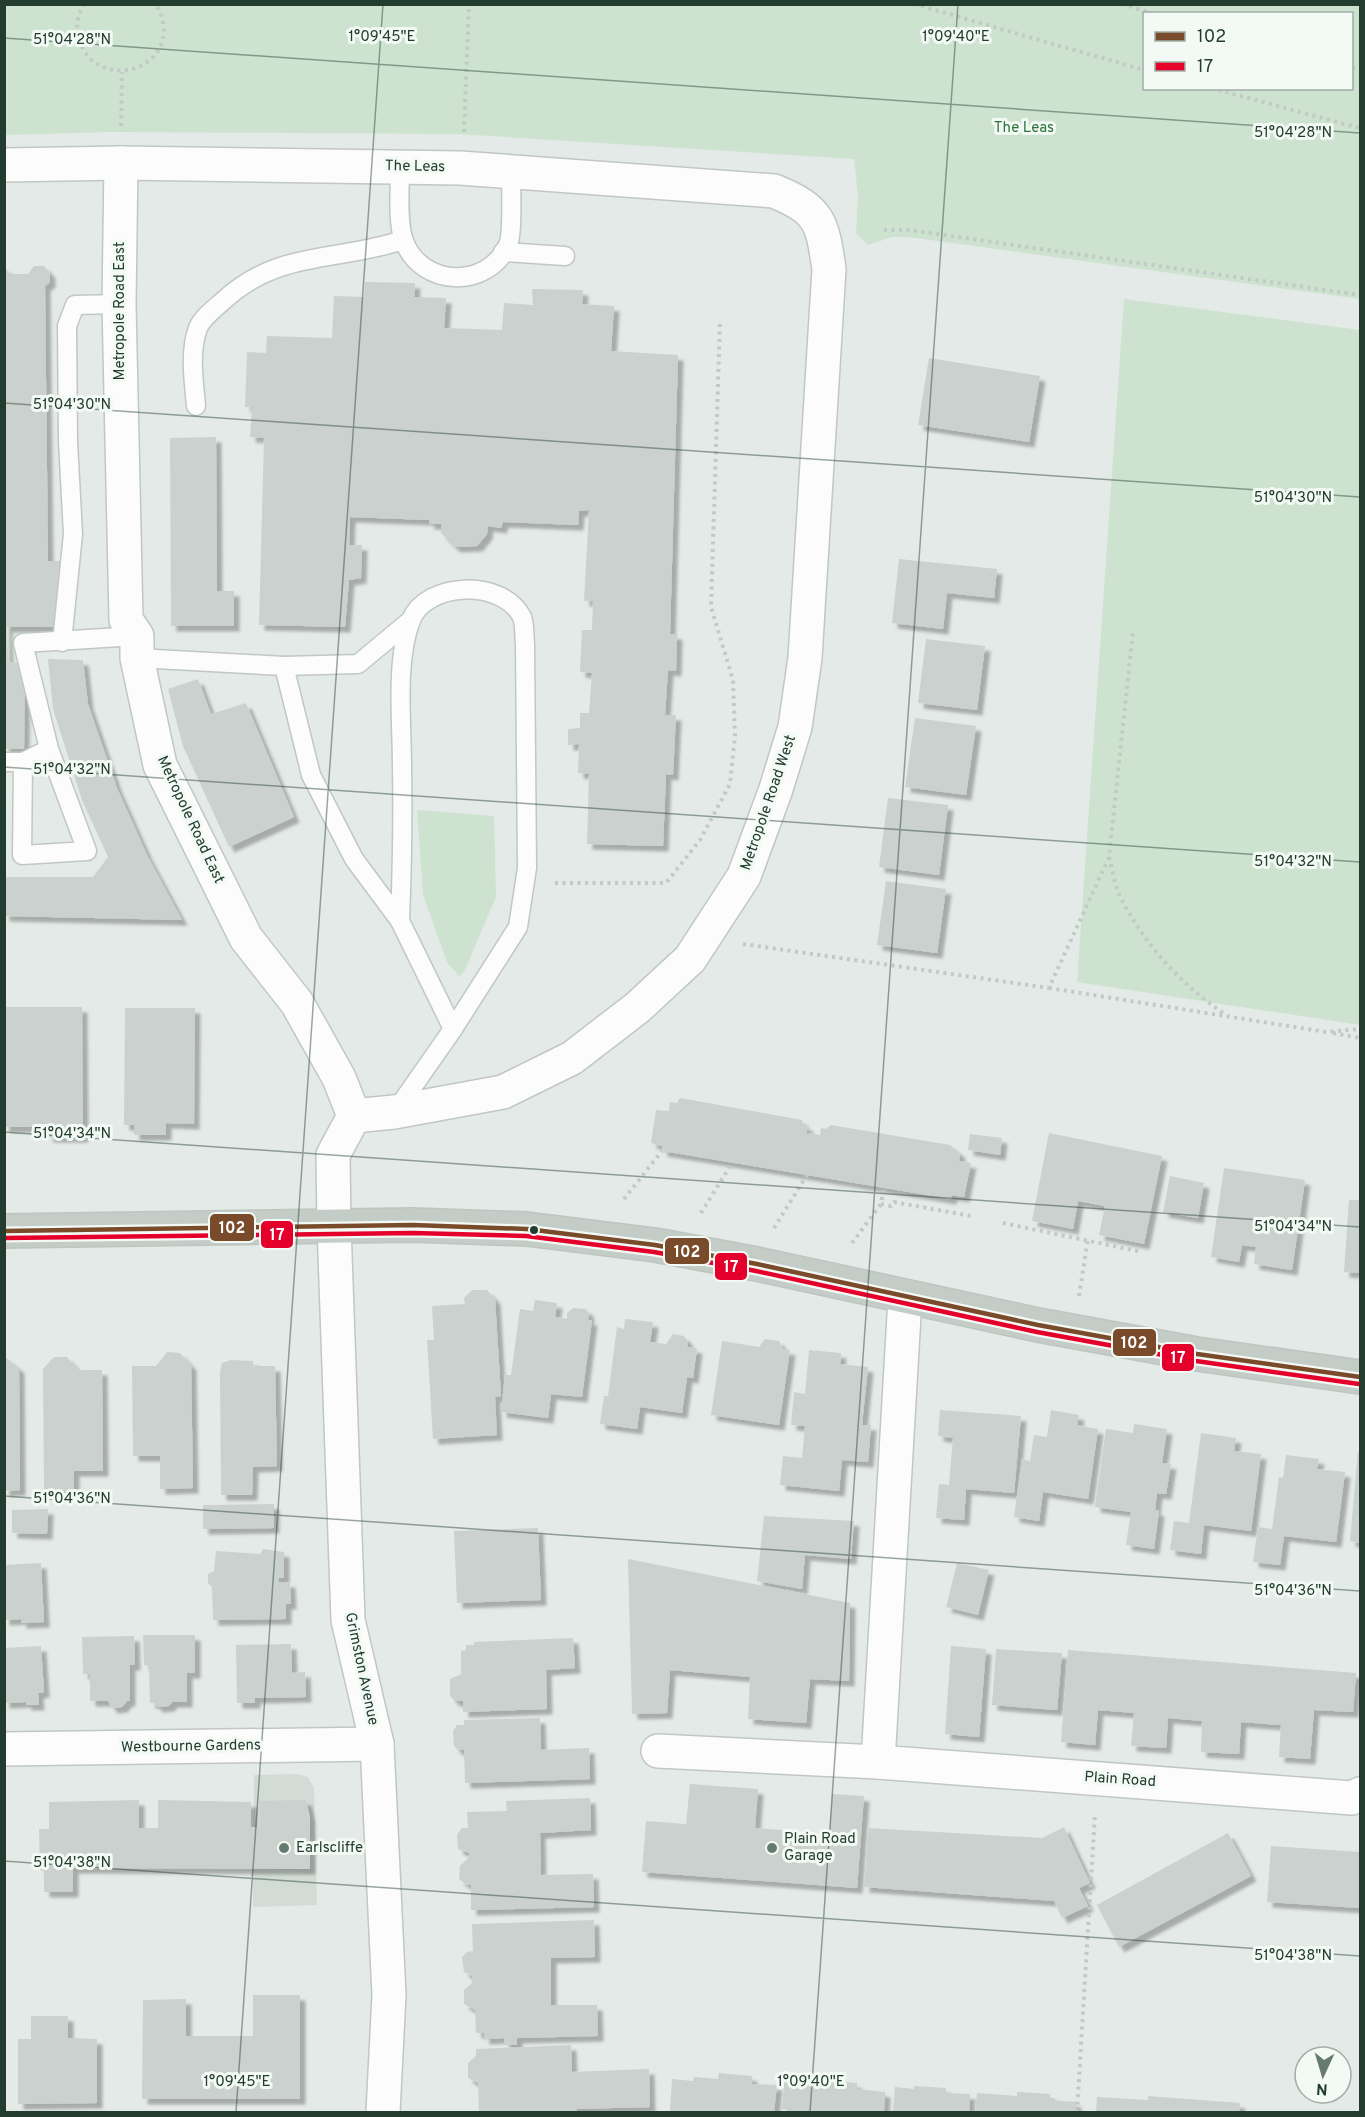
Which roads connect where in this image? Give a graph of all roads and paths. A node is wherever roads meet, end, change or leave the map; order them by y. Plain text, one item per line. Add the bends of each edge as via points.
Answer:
1 (85, 4) edge
2 (156, 4) edge
3 (469, 4) edge
4 (914, 4) edge
5 (1122, 4) edge
6 (1148, 12) edge
7 (1143, 70) edge
8 (122, 72) junction
9 (1218, 90) edge
10 (1360, 128) edge
11 (121, 163) junction
12 (4, 165) edge
13 (400, 167) junction
14 (460, 168) junction
15 (512, 172) junction
16 (816, 216) joint
17 (884, 231) dead end
18 (403, 240) junction
19 (502, 252) junction
20 (565, 256) dead end
21 (1360, 295) edge
22 (118, 304) junction
23 (720, 321) dead end
24 (196, 406) dead end
25 (411, 620) junction
26 (1133, 631) dead end
27 (62, 642) junction
28 (137, 647) junction
29 (284, 666) junction
30 (49, 749) junction
31 (4, 762) edge
32 (23, 762) junction
33 (1109, 856) junction
34 (525, 883) junction
35 (400, 921) junction
36 (736, 943) dead end
37 (1049, 988) junction
38 (1228, 1016) junction
39 (453, 1029) junction
40 (1360, 1029) edge
41 (1326, 1032) junction
42 (1360, 1038) edge
43 (394, 1112) junction
44 (354, 1116) junction
45 (662, 1151) dead end
46 (732, 1163) dead end
47 (807, 1175) dead end
48 (884, 1188) dead end
49 (624, 1199) dead end
50 (881, 1204) junction
51 (701, 1213) dead end
52 (971, 1216) dead end
53 (1004, 1223) dead end
54 (334, 1226) junction
55 (774, 1228) dead end
56 (4, 1231) edge
57 (1088, 1239) junction
58 (852, 1244) dead end
59 (1142, 1252) dead end
60 (1078, 1297) dead end
61 (905, 1298) junction
62 (1360, 1377) edge
63 (377, 1744) junction
64 (4, 1749) edge
65 (658, 1751) dead end
66 (878, 1762) junction
67 (1360, 1794) edge
68 (1096, 1807) dead end
69 (383, 2112) edge
70 (1077, 2112) edge

1 - 8 path via 78,19 77,34 82,48 92,62
2 - 8 path via 164,22 158,50 141,66
3 - 14 path
4 - 7 path
5 - 6 path
8 - 11 path
9 - 10 path
11 - 12 street, The Leas
11 - 13 street, The Leas
11 - 22 street, Metropole Road East
13 - 14 street, The Leas
13 - 18 lane
14 - 15 street, The Leas
15 - 16 street, The Leas via 774,191 798,201
15 - 19 lane via 508,244
16 - 43 street, Metropole Road West via 829,269 805,658 795,727 744,876 690,958 637,1008 572,1058 503,1092
17 - 21 path via 910,230
18 - 19 lane via 415,260 434,274 464,279 494,265
18 - 24 lane via 270,270 240,285 198,327 193,356
19 - 20 lane
22 - 27 lane via 75,305 67,326 73,534
22 - 28 street, Metropole Road East via 126,621
23 - 34 path via 711,607 733,680 735,736 730,784 700,840 666,883
25 - 29 lane via 358,664
25 - 34 lane via 421,605 452,591 479,588 505,598 522,617
25 - 35 lane via 401,686
26 - 33 path
27 - 28 lane
27 - 30 lane via 23,644
28 - 29 lane
28 - 44 street, Metropole Road East via 160,765 246,938 297,1003 339,1078
29 - 35 lane via 311,774 354,859
30 - 32 lane
30 - 32 lane via 87,851 22,855
31 - 32 lane
33 - 37 path
33 - 38 path via 1122,901 1167,968
34 - 39 lane via 518,927
35 - 39 lane
36 - 37 path
37 - 38 path
38 - 41 path
39 - 43 lane
40 - 41 path
41 - 42 path
43 - 44 street, Metropole Road West
44 - 54 street via 333,1155
45 - 49 path
46 - 51 path
47 - 55 path
48 - 50 path
50 - 52 path via 891,1206 894,1202
50 - 58 path
53 - 57 path
54 - 56 highway
54 - 61 highway via 470,1225 656,1245
54 - 63 street, Grimston Avenue via 348,1620
57 - 59 path
57 - 60 path
61 - 62 highway via 1150,1346
61 - 66 street
63 - 64 street, Westbourne Gardens
63 - 69 street, Grimston Avenue via 389,1995
65 - 66 street, Plain Road
66 - 67 street, Plain Road via 1340,1797
68 - 70 path

